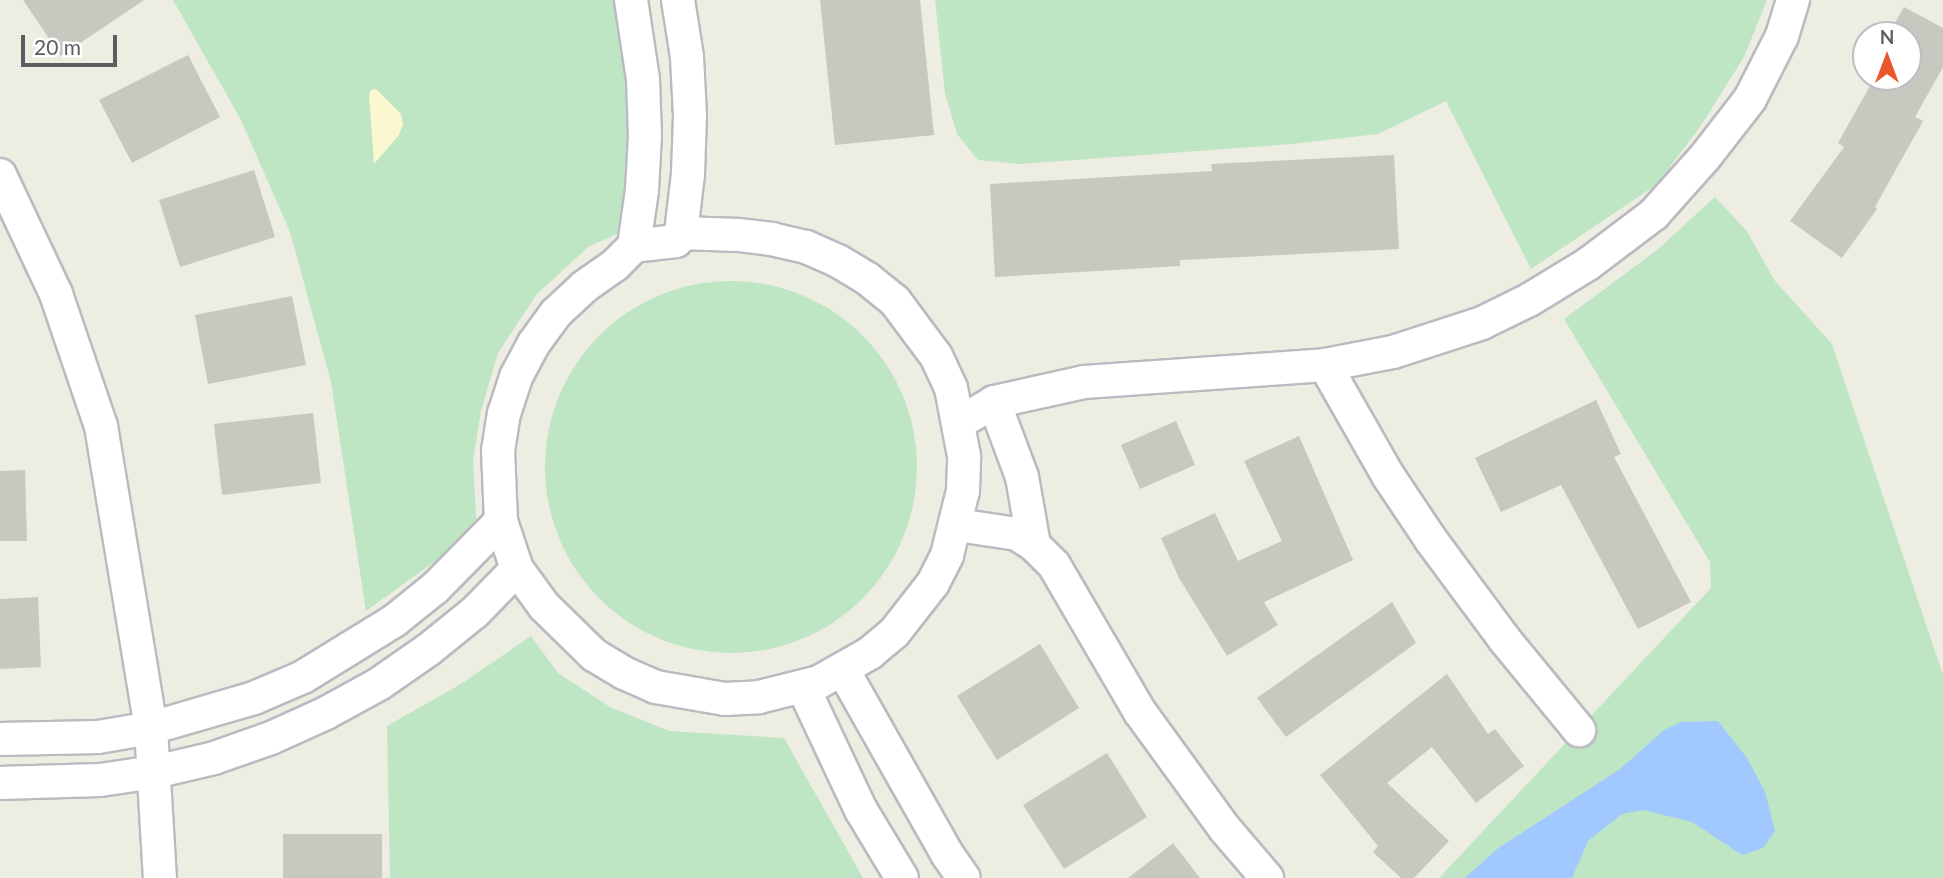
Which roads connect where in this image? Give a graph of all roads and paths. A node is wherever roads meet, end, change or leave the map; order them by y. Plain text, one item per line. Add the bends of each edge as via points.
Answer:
1 (631, 0) edge
2 (678, 0) edge
3 (1793, 0) edge
4 (0, 175) edge
5 (681, 233) junction
6 (634, 246) junction
7 (1325, 365) junction
8 (994, 402) junction
9 (960, 422) junction
10 (501, 521) junction
11 (957, 524) junction
12 (1034, 545) junction
13 (517, 569) junction
14 (843, 670) junction
15 (803, 687) junction
16 (151, 728) junction
17 (1579, 730) dead end
18 (0, 739) edge
19 (155, 772) junction
20 (0, 783) edge
21 (160, 878) edge
22 (902, 878) edge
23 (964, 878) edge
24 (1266, 878) edge

1 - 6 street via 643,79 645,135
2 - 5 street via 690,116
3 - 7 street via 1782,36 1750,99 1654,214 1588,264 1482,323 1392,352
4 - 16 street via 56,294 101,426
5 - 6 street via 676,241
5 - 9 street via 772,239 806,247 868,279 902,310 936,356
6 - 10 street via 556,313 516,377 498,450
7 - 8 street via 1084,382
7 - 17 street via 1431,540
8 - 9 street
8 - 12 street via 1022,477
9 - 11 street via 963,491
10 - 13 street
10 - 16 street via 435,588 349,651 254,698
11 - 12 street via 1017,534
11 - 14 street via 947,555 915,609 894,633
12 - 24 street via 1054,565 1140,712
13 - 15 street via 568,633 594,655 656,687 725,699
13 - 19 street via 475,612 368,690 271,738
14 - 15 street
14 - 23 street
15 - 22 street via 862,810
16 - 18 street via 98,737
16 - 19 street
19 - 20 street via 100,780
19 - 21 street

